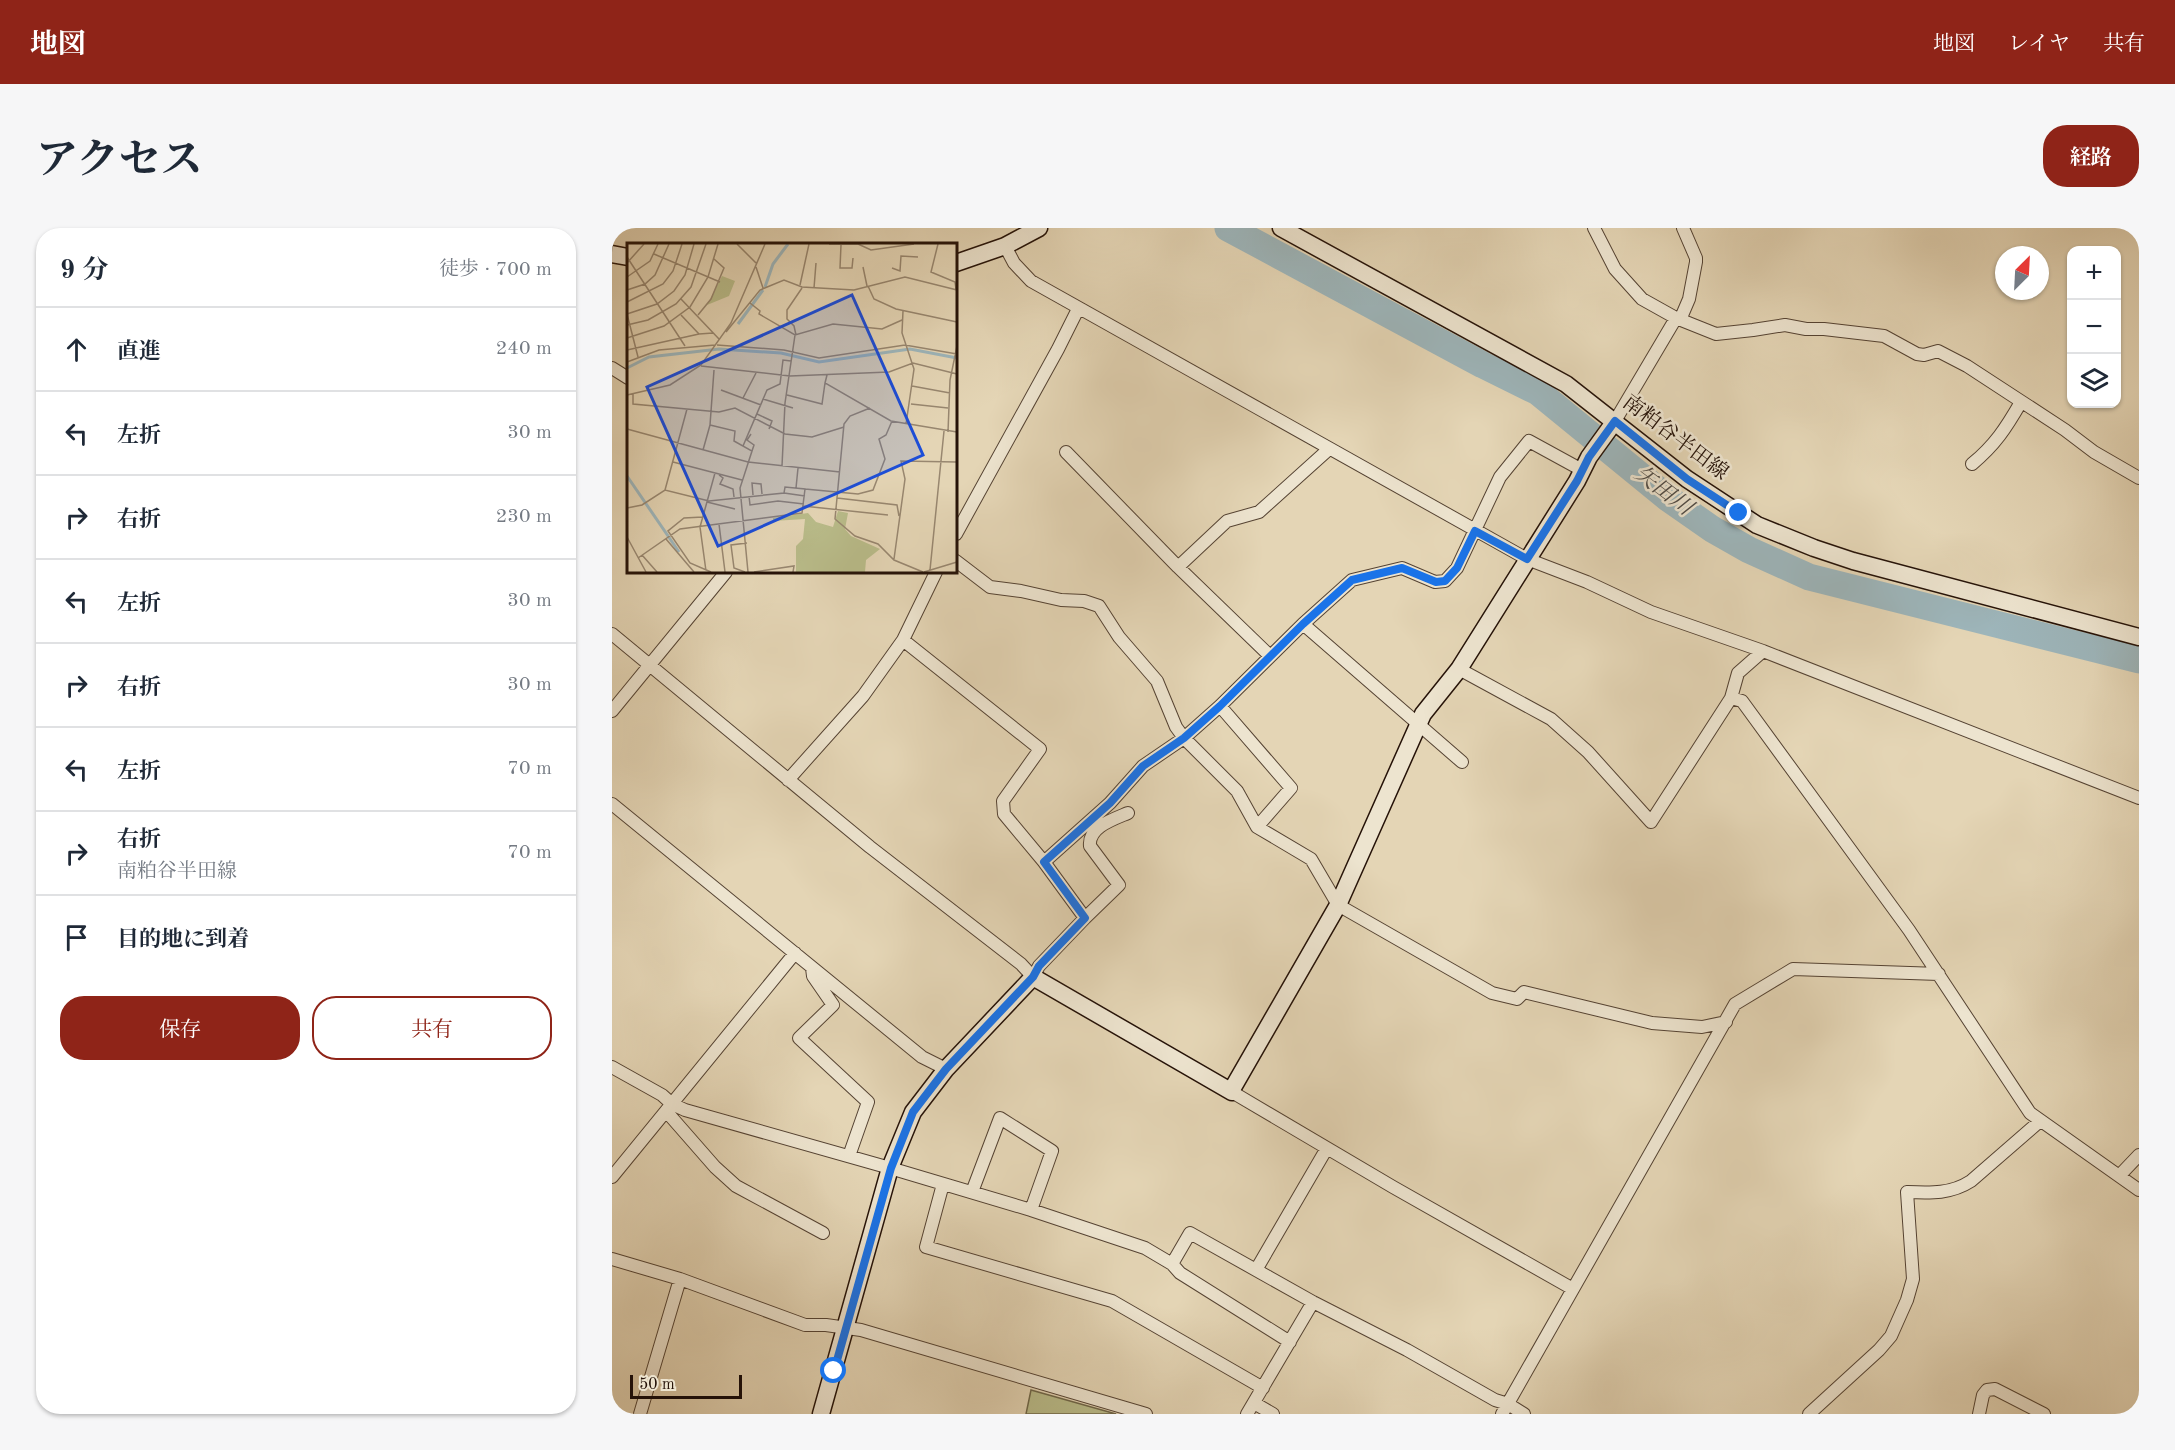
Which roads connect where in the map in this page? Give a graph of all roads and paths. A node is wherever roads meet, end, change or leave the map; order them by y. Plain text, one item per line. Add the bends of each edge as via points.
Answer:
1 (1039, 228) edge
2 (1281, 228) edge
3 (1594, 228) edge
4 (1683, 228) edge
5 (1005, 246) junction
6 (612, 254) edge
7 (627, 257) edge
8 (957, 263) edge
9 (1078, 309) junction
10 (1678, 319) junction
11 (612, 368) edge
12 (627, 377) edge
13 (2021, 402) junction
14 (1613, 423) junction
15 (1329, 448) junction
16 (1066, 452) dead end
17 (1586, 464) junction
18 (1972, 464) dead end
19 (2139, 478) edge
20 (1475, 531) junction
21 (957, 532) edge
22 (1527, 559) junction
23 (957, 562) edge
24 (1178, 567) junction
25 (725, 573) edge
26 (936, 573) edge
27 (1303, 624) junction
28 (612, 634) edge
29 (2139, 637) edge
30 (903, 640) junction
31 (1762, 651) junction
32 (1270, 656) junction
33 (649, 664) junction
34 (1460, 669) junction
35 (1731, 698) junction
36 (1220, 706) junction
37 (612, 711) edge
38 (1418, 725) junction
39 (1184, 738) junction
40 (1462, 762) dead end
41 (788, 780) junction
42 (2139, 798) edge
43 (612, 804) edge
44 (1128, 813) dead end
45 (1257, 827) junction
46 (1044, 862) junction
47 (1338, 904) junction
48 (1085, 918) junction
49 (795, 953) junction
50 (812, 967) junction
51 (1939, 974) junction
52 (1033, 977) junction
53 (1726, 1022) junction
54 (612, 1067) edge
55 (946, 1069) junction
56 (1232, 1092) junction
57 (669, 1108) junction
58 (2040, 1121) junction
59 (1327, 1149) junction
60 (2139, 1155) edge
61 (849, 1156) junction
62 (891, 1168) junction
63 (2120, 1176) junction
64 (612, 1177) edge
65 (943, 1184) junction
66 (2139, 1190) edge
67 (972, 1192) junction
68 (1031, 1210) junction
69 (823, 1233) dead end
70 (612, 1259) edge
71 (1172, 1264) junction
72 (1256, 1270) junction
73 (680, 1279) junction
74 (1574, 1289) junction
75 (1313, 1302) junction
76 (846, 1328) junction
77 (1290, 1342) junction
78 (1263, 1388) junction
79 (1251, 1408) edge
80 (1505, 1409) edge
81 (640, 1414) edge
82 (821, 1414) edge
83 (1146, 1414) edge
84 (1273, 1414) edge
85 (1524, 1414) edge
86 (1809, 1414) edge
87 (1979, 1414) edge
88 (2044, 1414) edge

1 - 5 street
2 - 14 street, 南粕谷半田線 via 1566,384
3 - 10 street via 1615,269 1642,299
4 - 10 street via 1696,258 1692,286
5 - 8 street
5 - 9 street via 1031,281
6 - 7 street
9 - 15 street
9 - 21 street
10 - 13 street via 1716,334 1785,324 1884,336 1917,354 1938,351
10 - 14 street
11 - 12 street
13 - 18 street via 2004,432
13 - 19 street
14 - 17 street
14 - 29 street, 南粕谷半田線 via 1687,479 1757,525 1776,533 1867,565
15 - 20 street
15 - 24 street via 1259,512 1227,521
16 - 24 street
17 - 20 street via 1529,441 1500,477
17 - 22 street
20 - 22 street
20 - 27 street via 1457,568 1445,581 1436,582 1402,568 1352,580
22 - 31 street via 1651,612
22 - 34 street
23 - 39 street via 990,587 1099,606 1119,637 1157,681
24 - 32 street
25 - 33 street
26 - 30 street
27 - 32 street
27 - 38 street
28 - 33 street
30 - 41 street via 863,696
30 - 46 street via 1040,749 1002,807
31 - 35 street via 1738,673
31 - 42 street
32 - 36 street
33 - 37 street
33 - 41 street
34 - 35 street via 1551,719 1588,752 1651,822
34 - 38 street via 1422,714
35 - 51 street via 1742,701
36 - 39 street
36 - 45 street via 1292,788
38 - 40 street
38 - 47 street
39 - 45 street via 1237,791
39 - 46 street via 1143,766 1110,803
41 - 52 street
43 - 49 street
44 - 48 street via 1106,823 1089,839 1119,885
45 - 47 street via 1311,859
46 - 48 street
47 - 53 street via 1501,996 1517,999 1524,992 1652,1023 1702,1027
47 - 56 street
48 - 52 street
49 - 50 street
49 - 57 street
50 - 55 street via 922,1057
50 - 61 street via 813,976 833,1005 799,1038 868,1102
51 - 53 street via 1792,969 1735,1004
51 - 58 street via 2030,1113
52 - 55 street
52 - 56 street
53 - 74 street
54 - 57 street via 662,1095
55 - 62 street via 913,1112
56 - 59 street
57 - 61 street
57 - 64 street
57 - 69 street via 715,1167 736,1186
58 - 63 street
58 - 86 street via 1961,1188 1932,1194 1907,1192 1912,1279 1907,1300 1891,1336 1879,1350
59 - 72 street
59 - 74 street
60 - 63 street
61 - 62 street
62 - 65 street
62 - 76 street
63 - 66 street
65 - 67 street
65 - 78 street via 926,1247 1112,1302
67 - 68 street
67 - 68 street via 1000,1118 1052,1151
68 - 71 street via 1145,1248
70 - 73 street
71 - 72 street via 1190,1233
71 - 77 street via 1180,1273
72 - 75 street
73 - 76 street via 805,1325
73 - 81 street
74 - 80 street
75 - 77 street
75 - 80 street via 1407,1350
76 - 82 street
76 - 83 street
77 - 78 street
78 - 79 street
79 - 84 street
80 - 85 street
87 - 88 street via 1983,1395 1995,1389

